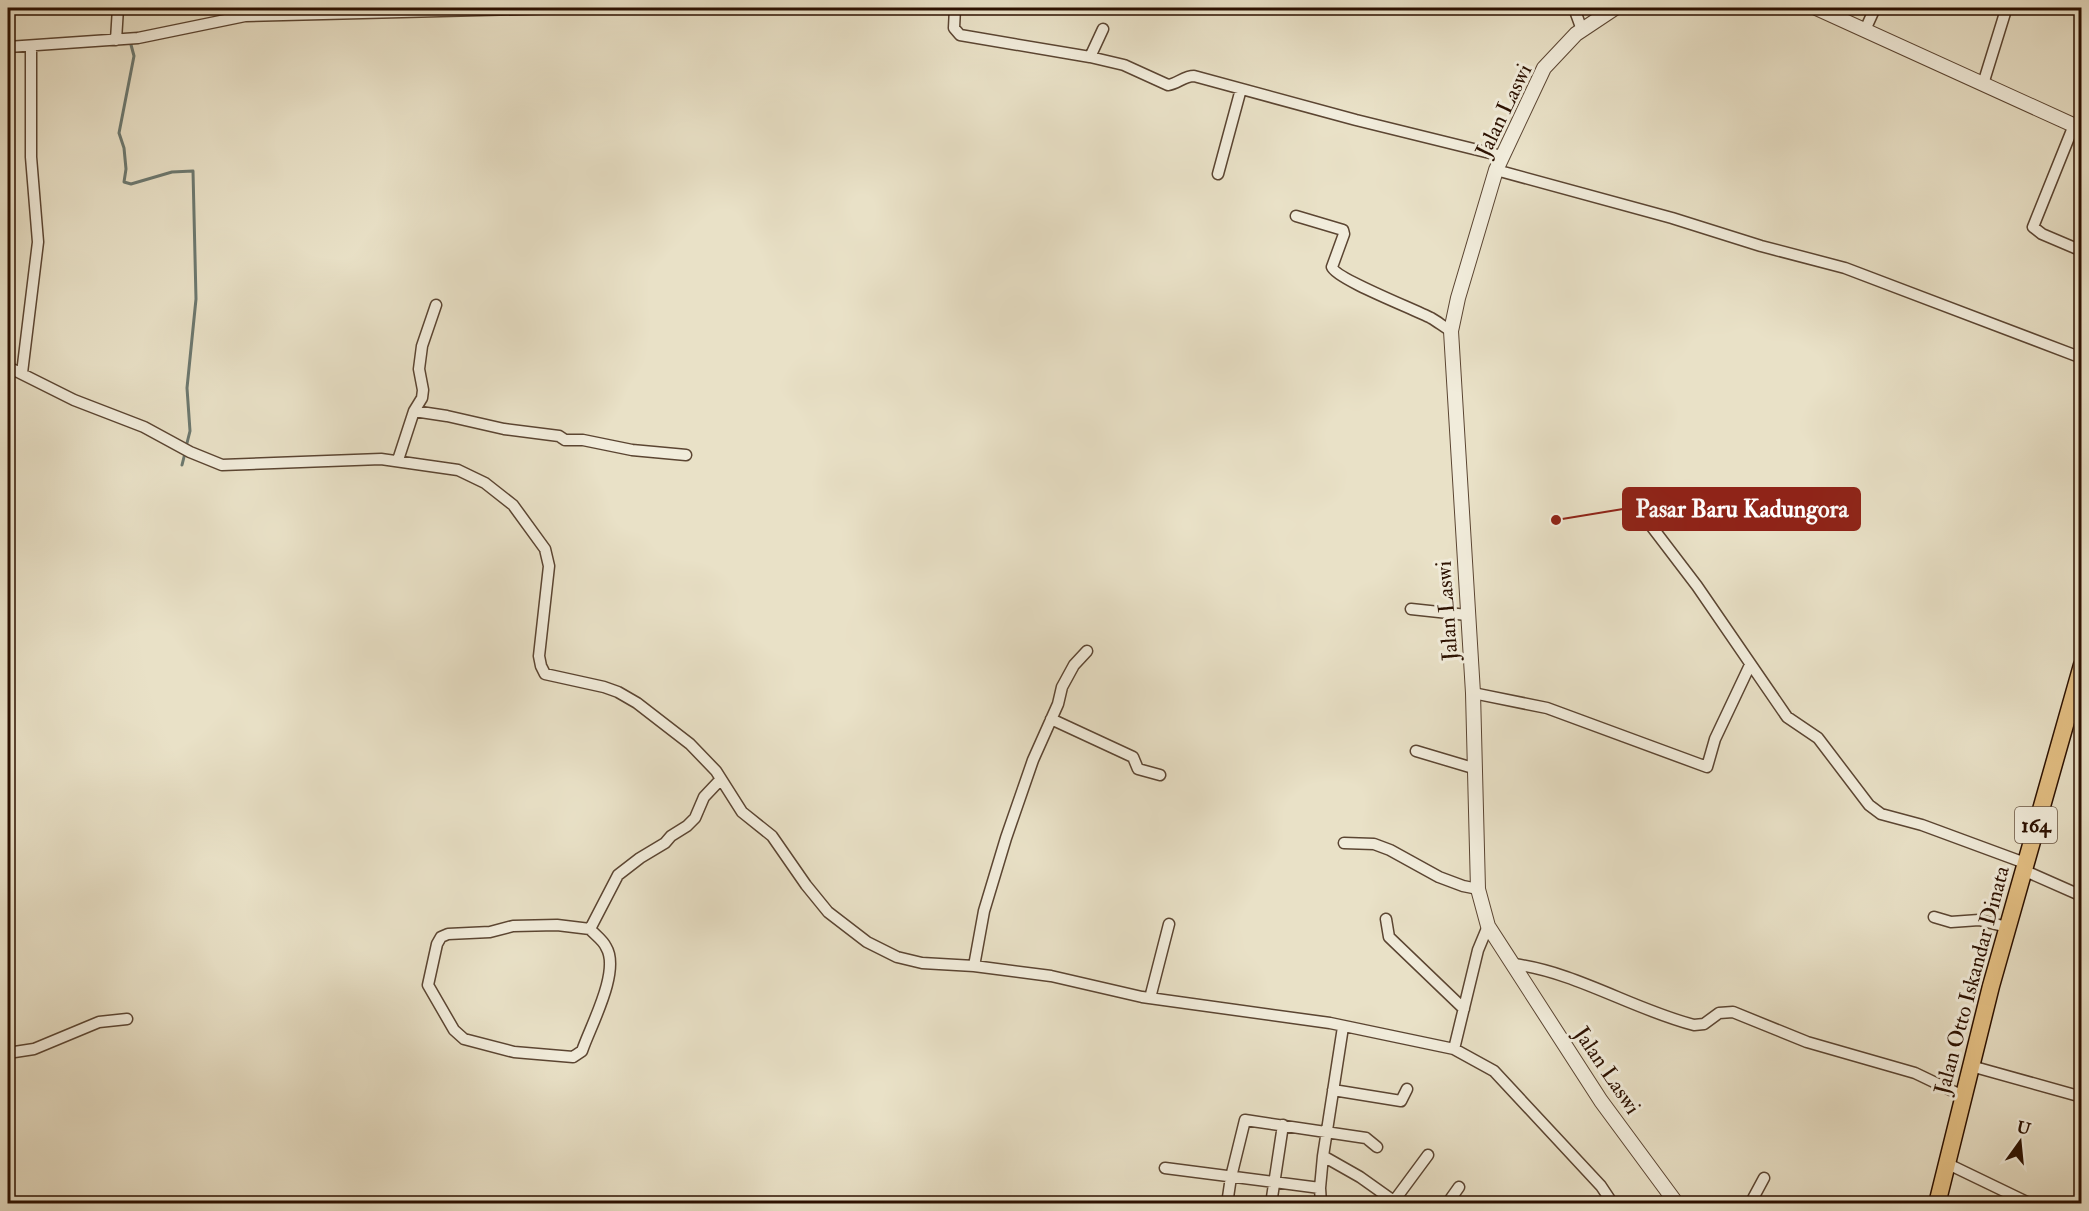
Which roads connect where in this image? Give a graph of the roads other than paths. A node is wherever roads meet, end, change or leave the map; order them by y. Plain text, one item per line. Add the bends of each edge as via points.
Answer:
1 (118, 8) edge
2 (563, 8) edge
3 (955, 8) edge
4 (1574, 8) edge
5 (1615, 8) edge
6 (1816, 8) edge
7 (1875, 8) edge
8 (2005, 13) dead end
9 (1102, 29) dead end
10 (1581, 30) junction
11 (1865, 30) junction
12 (118, 40) junction
13 (8, 47) edge
14 (31, 47) junction
15 (1090, 57) junction
16 (1983, 84) junction
17 (1241, 89) junction
18 (2078, 127) edge
19 (1502, 156) junction
20 (1496, 170) junction
21 (1218, 174) dead end
22 (1296, 216) dead end
23 (2082, 251) edge
24 (436, 305) dead end
25 (1451, 331) junction
26 (2082, 358) edge
27 (8, 367) edge
28 (22, 374) junction
29 (414, 411) junction
30 (686, 455) dead end
31 (398, 460) junction
32 (1652, 527) dead end
33 (1411, 609) dead end
34 (1467, 615) junction
35 (1087, 651) dead end
36 (1750, 665) junction
37 (2082, 665) edge
38 (1473, 693) junction
39 (1051, 719) junction
40 (1416, 750) dead end
41 (1473, 768) junction
42 (1160, 775) dead end
43 (721, 778) junction
44 (1344, 843) dead end
45 (2024, 867) junction
46 (1478, 889) junction
47 (2082, 896) edge
48 (1934, 917) dead end
49 (1386, 919) dead end
50 (1169, 924) dead end
51 (1488, 926) junction
52 (2007, 927) junction
53 (590, 929) junction
54 (1513, 964) junction
55 (974, 966) junction
56 (1150, 998) junction
57 (1464, 1009) junction
58 (127, 1019) dead end
59 (1343, 1027) junction
60 (1454, 1049) junction
61 (8, 1053) edge
62 (1971, 1066) junction
63 (1407, 1089) dead end
64 (1333, 1090) junction
65 (1963, 1096) junction
66 (2082, 1097) edge
67 (1283, 1125) junction
68 (1327, 1132) junction
69 (1377, 1147) dead end
70 (1428, 1155) dead end
71 (1323, 1156) junction
72 (1946, 1163) junction
73 (1165, 1168) dead end
74 (1231, 1177) junction
75 (1764, 1178) dead end
76 (1275, 1183) junction
77 (1459, 1187) dead end
78 (1320, 1188) junction
79 (1396, 1202) edge
80 (1227, 1203) edge
81 (1271, 1203) edge
82 (1322, 1203) edge
83 (1447, 1203) edge
84 (1613, 1203) edge
85 (1677, 1203) edge
86 (1750, 1203) edge
87 (1936, 1203) edge
88 (2031, 1203) edge

1 - 12 street
2 - 12 street via 245,15
3 - 15 street via 954,28 960,35
4 - 10 street
5 - 10 street, Jalan Laswi
6 - 11 street
7 - 11 street
8 - 16 street
9 - 15 street
10 - 19 street, Jalan Laswi via 1544,68
11 - 16 street
12 - 14 street
13 - 14 street
14 - 28 street via 31,157 38,242
15 - 17 street via 1133,68 1167,85 1189,76
16 - 18 street
17 - 19 street
17 - 21 street
18 - 23 street via 2033,227
19 - 20 street, Jalan Laswi
20 - 25 street, Jalan Laswi
20 - 26 street via 1845,268
22 - 25 street via 1343,230 1332,267 1334,272
24 - 29 street via 422,346 419,369 423,390
25 - 34 street, Jalan Laswi
27 - 28 street
28 - 31 street via 222,465
29 - 30 street via 570,441
29 - 31 street
31 - 43 street via 458,470 485,483 513,505 545,549 549,566 539,656 545,674 618,692 690,744
32 - 36 street
33 - 34 street
34 - 38 street, Jalan Laswi
35 - 39 street via 1062,687
36 - 38 street via 1715,739 1707,767 1547,708
36 - 45 street via 1787,717 1818,738 1869,805 1881,814 1922,825
37 - 45 main road, Jalan Otto Iskandar Dinata / 164
38 - 41 street, Jalan Laswi
39 - 42 street via 1133,758 1138,769
39 - 55 street via 1006,838 984,911
40 - 41 street
41 - 46 street, Jalan Laswi
43 - 53 street via 687,826 618,875
43 - 55 street via 742,812 772,836 828,912 867,942 897,957 922,963
44 - 46 street via 1374,844 1439,877
45 - 47 street
45 - 52 main road, Jalan Otto Iskandar Dinata / 164
46 - 51 street, Jalan Laswi
48 - 52 street via 1952,922 1979,920
49 - 57 street via 1389,937
50 - 56 street
51 - 54 street, Jalan Laswi
51 - 57 street
52 - 62 main road, Jalan Otto Iskandar Dinata / 164
53 - 53 street via 513,926 490,932 448,934 437,944 428,985 454,1030 464,1039 514,1052 573,1057 582,1051 608,982 607,948
54 - 65 street via 1554,972 1694,1025 1704,1024 1719,1013 1733,1012 1807,1042 1915,1072
54 - 85 street, Jalan Laswi via 1601,1101
55 - 56 street via 1051,976
56 - 59 street
57 - 60 street
58 - 61 street via 99,1022 34,1048
59 - 60 street
59 - 64 street
60 - 84 street via 1494,1071
62 - 65 main road, Jalan Otto Iskandar Dinata / 164
62 - 66 street
63 - 64 street via 1401,1101
64 - 68 street
65 - 72 main road, Jalan Otto Iskandar Dinata / 164
67 - 68 street
67 - 74 street via 1245,1119
67 - 76 street
68 - 69 street via 1366,1138
68 - 71 street
70 - 79 street
71 - 78 street
71 - 79 street
72 - 87 main road, Jalan Otto Iskandar Dinata / 164
72 - 88 street
73 - 74 street
74 - 76 street
74 - 80 street
75 - 86 street
76 - 78 street
76 - 81 street
77 - 83 street
78 - 82 street

